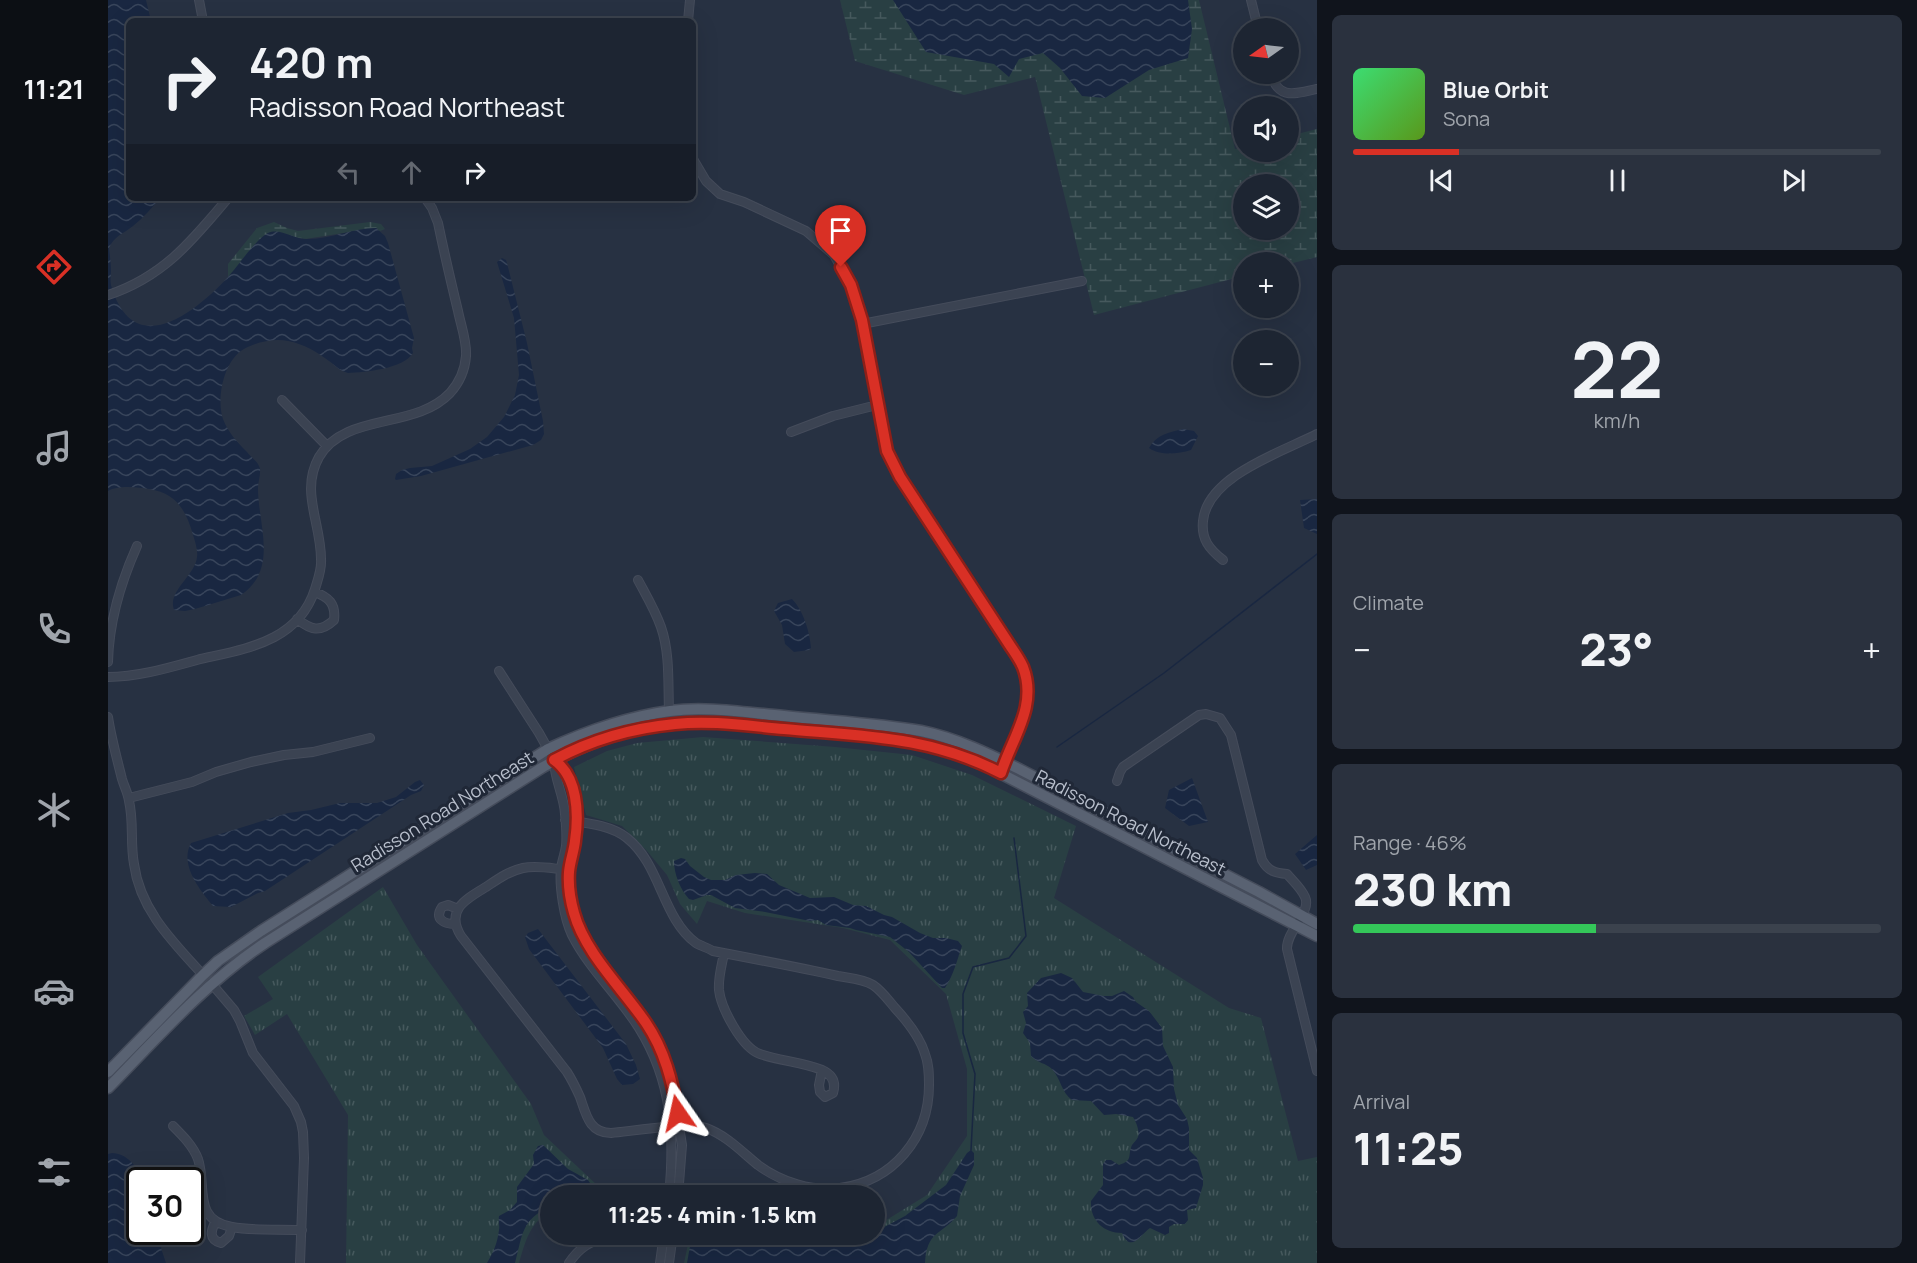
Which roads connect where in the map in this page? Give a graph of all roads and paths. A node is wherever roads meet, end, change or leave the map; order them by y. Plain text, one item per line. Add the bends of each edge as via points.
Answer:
1 (199, 0) edge
2 (690, 0) edge
3 (1251, 0) edge
4 (202, 18) edge
5 (688, 18) edge
6 (1256, 18) edge
7 (1274, 84) edge
8 (1317, 89) edge
9 (696, 164) edge
10 (225, 201) edge
11 (427, 201) edge
12 (1082, 282) dead end
13 (108, 296) edge
14 (862, 324) junction
15 (282, 400) dead end
16 (877, 405) junction
17 (791, 432) dead end
18 (1317, 434) edge
19 (327, 446) junction
20 (136, 546) dead end
21 (1223, 560) dead end
22 (638, 580) dead end
23 (314, 592) junction
24 (297, 620) junction
25 (108, 662) edge
26 (499, 671) dead end
27 (108, 677) edge
28 (669, 711) junction
29 (108, 717) edge
30 (370, 738) dead end
31 (548, 749) junction
32 (554, 760) junction
33 (1004, 762) junction
34 (1001, 773) junction
35 (1117, 781) dead end
36 (129, 798) junction
37 (566, 820) junction
38 (577, 821) junction
39 (565, 870) junction
40 (458, 909) junction
41 (1298, 920) junction
42 (455, 924) junction
43 (1317, 924) edge
44 (1317, 936) edge
45 (724, 953) junction
46 (207, 979) junction
47 (822, 1070) dead end
48 (1317, 1071) edge
49 (108, 1072) edge
50 (108, 1088) edge
51 (173, 1126) dead end
52 (675, 1128) junction
53 (670, 1185) edge
54 (679, 1185) edge
55 (216, 1221) junction
56 (232, 1227) junction
57 (302, 1230) junction
58 (587, 1245) edge
59 (666, 1245) edge
60 (668, 1245) edge
61 (300, 1263) edge
62 (569, 1263) edge
63 (660, 1263) edge
64 (669, 1263) edge

1 - 4 street
2 - 5 street
3 - 6 street
7 - 8 street via 1281,92 1292,94
9 - 14 street via 720,194 806,231 834,255 851,285
10 - 13 street via 183,251 153,274
11 - 19 street via 438,223 465,344 464,367 456,386 427,410 353,430
12 - 14 street
14 - 16 street
15 - 19 street
16 - 17 street
16 - 33 street via 887,451 900,477 1023,668 1028,701
18 - 21 street via 1266,458 1213,495 1204,513 1203,538
19 - 23 street via 315,465 310,484 321,560
20 - 25 street via 114,610
22 - 28 street via 664,638
23 - 24 street
23 - 24 street via 333,605 334,620 326,627 314,629
24 - 27 street via 278,636 249,648 163,669
26 - 31 street
28 - 31 main road, Radisson Road Northeast via 615,722
28 - 33 main road, Radisson Road Northeast via 693,709 921,731
29 - 36 street
30 - 36 street via 251,762
31 - 32 street
31 - 46 main road, Radisson Road Northeast via 236,948
32 - 34 main road, Radisson Road Northeast via 627,732 697,723 736,724 912,741
32 - 37 street
32 - 38 street via 563,767 572,786
32 - 46 main road, Radisson Road Northeast
33 - 34 street
33 - 41 main road, Radisson Road Northeast via 1259,892
34 - 41 main road, Radisson Road Northeast
35 - 41 street via 1124,767 1191,719 1206,714 1220,718 1231,735 1262,860 1269,870 1287,874 1306,901
36 - 46 street via 134,868 144,902 157,923
37 - 38 street
37 - 39 street
38 - 39 street
38 - 45 street via 615,831 628,839 641,854 687,934 698,944
39 - 40 street via 534,867 507,873 466,899
39 - 52 street via 574,914 584,939 658,1044 671,1076
40 - 42 street
40 - 42 street via 448,905 439,911 442,921
41 - 43 main road, Radisson Road Northeast
41 - 44 main road, Radisson Road Northeast
41 - 48 street via 1287,949
42 - 52 street via 567,1072 592,1126 604,1133
45 - 47 street via 719,978 721,998 744,1043 761,1055
45 - 52 street via 875,986 904,1018 925,1053 929,1102 925,1120 916,1139 886,1170 839,1189 807,1187 785,1180 704,1127
46 - 49 main road, Radisson Road Northeast via 183,993
46 - 50 main road, Radisson Road Northeast via 177,1017
46 - 57 street via 234,1010 253,1053 294,1106 301,1122
51 - 55 street via 193,1148 199,1165 202,1200
52 - 53 street
52 - 54 street via 682,1146
55 - 56 street
55 - 56 street via 211,1233 217,1242 226,1240
56 - 57 street
57 - 61 street
58 - 62 street
59 - 63 street
60 - 64 street

